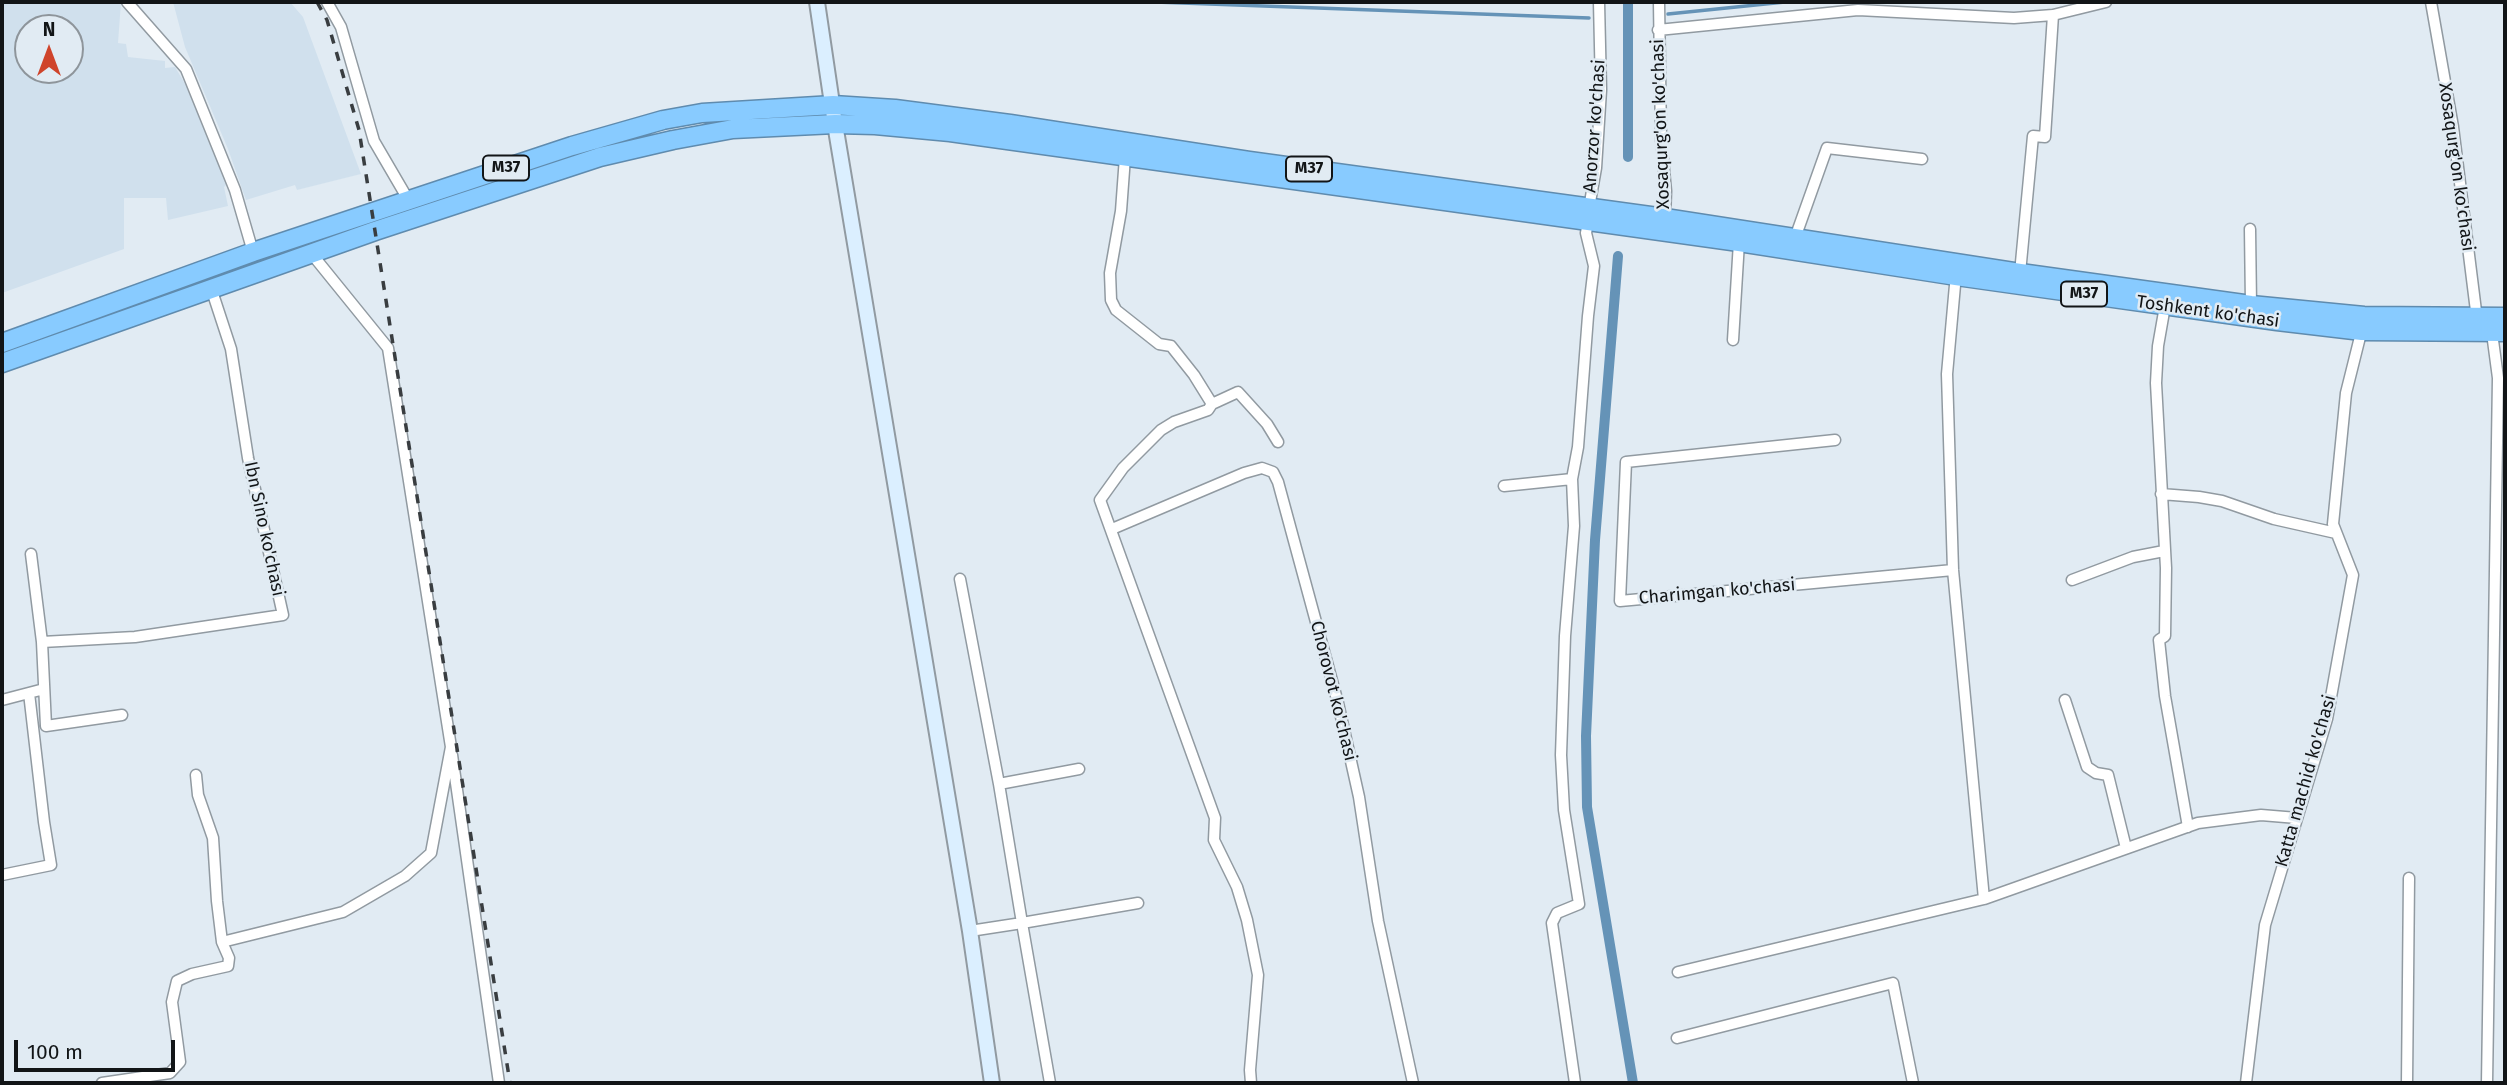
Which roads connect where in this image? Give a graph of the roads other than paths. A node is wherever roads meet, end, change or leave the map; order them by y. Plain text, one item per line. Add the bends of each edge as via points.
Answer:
1 (127, 2) edge
2 (327, 2) edge
3 (817, 2) edge
4 (1599, 2) edge
5 (1659, 2) edge
6 (2106, 2) edge
7 (2431, 2) edge
8 (2053, 15) junction
9 (1658, 30) junction
10 (833, 105) junction
11 (835, 124) junction
12 (1125, 157) junction
13 (1922, 159) dead end
14 (409, 201) junction
15 (1589, 215) junction
16 (1664, 225) junction
17 (2250, 229) dead end
18 (1795, 238) junction
19 (1739, 242) junction
20 (253, 252) junction
21 (312, 253) junction
22 (1956, 269) junction
23 (2020, 273) junction
24 (211, 288) junction
25 (110, 304) junction
26 (2250, 304) junction
27 (2165, 306) junction
28 (2505, 317) edge
29 (118, 321) junction
30 (2363, 323) junction
31 (2488, 329) edge
32 (1733, 340) dead end
33 (2, 343) edge
34 (2, 363) edge
35 (1212, 404) junction
36 (1835, 440) dead end
37 (1278, 442) dead end
38 (1572, 479) junction
39 (1504, 486) dead end
40 (2161, 494) junction
41 (1112, 529) junction
42 (2336, 533) junction
43 (2164, 551) junction
44 (31, 554) dead end
45 (1953, 570) junction
46 (960, 579) dead end
47 (2073, 580) dead end
48 (42, 642) junction
49 (44, 690) junction
50 (29, 693) junction
51 (2, 700) edge
52 (2065, 700) dead end
53 (122, 715) dead end
54 (451, 747) junction
55 (1079, 769) dead end
56 (196, 775) dead end
57 (999, 784) junction
58 (2297, 818) junction
59 (2188, 827) junction
60 (2126, 848) junction
61 (2, 875) edge
62 (2409, 878) dead end
63 (1984, 899) junction
64 (1138, 904) dead end
65 (1022, 923) junction
66 (970, 931) junction
67 (222, 942) junction
68 (1678, 972) dead end
69 (1677, 1038) dead end
70 (102, 1083) edge
71 (499, 1083) edge
72 (992, 1083) edge
73 (1050, 1083) edge
74 (1251, 1083) edge
75 (1413, 1083) edge
76 (1575, 1083) edge
77 (1913, 1083) edge
78 (2246, 1083) edge
79 (2407, 1083) edge
80 (2487, 1083) edge

1 - 20 street via 186,69 235,190
2 - 14 street via 341,27 374,141
3 - 10 street
4 - 15 street, Anorzor ko'chasi via 1601,90
5 - 9 street, Xosaqurg'on ko'chasi
6 - 8 street, Xosaqurg'on ko'chasi
7 - 31 street, Xosaqurg'on ko'chasi
8 - 9 street, Xosaqurg'on ko'chasi via 2014,18 1858,10
8 - 23 street via 2045,137 2034,136
9 - 16 street, Xosaqurg'on ko'chasi
10 - 11 street
10 - 14 highway, M37 via 702,113 663,120
10 - 15 highway, M37 via 1010,124
11 - 12 highway, M37 via 950,132
11 - 21 highway, M37 via 733,129 600,158
11 - 66 street
12 - 15 highway, M37
12 - 35 street via 1110,273 1111,300 1116,310 1158,344 1171,346
13 - 18 street via 1827,148
14 - 20 highway, M37
15 - 16 highway, M37
15 - 38 street, Anorzor ko'chasi via 1586,233 1594,266
16 - 18 highway, Toshkent ko'chasi / M37
16 - 19 highway, Toshkent ko'chasi / M37
17 - 26 street
18 - 22 highway, Toshkent ko'chasi / M37
19 - 22 highway, Toshkent ko'chasi / M37
19 - 32 street
20 - 25 highway, M37
21 - 24 highway, M37
21 - 54 street via 388,348
22 - 23 highway, Toshkent ko'chasi / M37
22 - 27 highway, Toshkent ko'chasi / M37
22 - 45 street via 1947,374
23 - 26 highway, Toshkent ko'chasi / M37
24 - 29 highway, M37
24 - 48 street, Ibn Sino ko'chasi via 230,349 248,458 284,615 135,637
25 - 29 highway
25 - 33 highway, M37
26 - 30 highway, Toshkent ko'chasi / M37
27 - 30 highway, Toshkent ko'chasi / M37
27 - 40 street via 2156,383
28 - 31 highway, Toshkent ko'chasi / M37
29 - 34 highway, M37
30 - 31 highway, Toshkent ko'chasi / M37
30 - 42 street, Katta machid ko'chasi via 2346,393 2333,524
31 - 80 street, Xosaqurg'on ko'chasi via 2498,378
35 - 37 street via 1238,392
35 - 41 street via 1208,411 1161,430 1123,468 1101,500
36 - 45 street, Charimgan ko'chasi via 1626,462 1620,601
38 - 39 street
38 - 76 street via 1574,526 1561,755 1564,810 1580,904 1557,913 1552,923
40 - 42 street via 2222,501
40 - 43 street
41 - 74 street via 1215,818 1214,840 1247,920 1258,975
41 - 75 street, Chorovot ko'chasi via 1244,474 1262,468 1273,472 1338,703
42 - 58 street, Katta machid ko'chasi via 2353,575 2327,719
43 - 47 street via 2133,557
43 - 59 street via 2165,636 2159,640
44 - 48 street
45 - 63 street
46 - 57 street
48 - 49 street
49 - 50 street
49 - 53 street via 46,726
50 - 51 street
50 - 61 street via 51,865
52 - 60 street via 2087,766 2108,775
54 - 67 street via 431,853 405,876 343,912
54 - 71 street
55 - 57 street
56 - 67 street via 213,838
57 - 65 street
58 - 59 street via 2261,815
58 - 78 street, Katta machid ko'chasi via 2264,925
59 - 60 street
60 - 63 street
62 - 79 street
63 - 68 street
64 - 65 street
65 - 66 street
65 - 73 street
66 - 72 street
67 - 70 street via 228,967 177,982 172,1002 180,1062 170,1073
69 - 77 street via 1893,983

